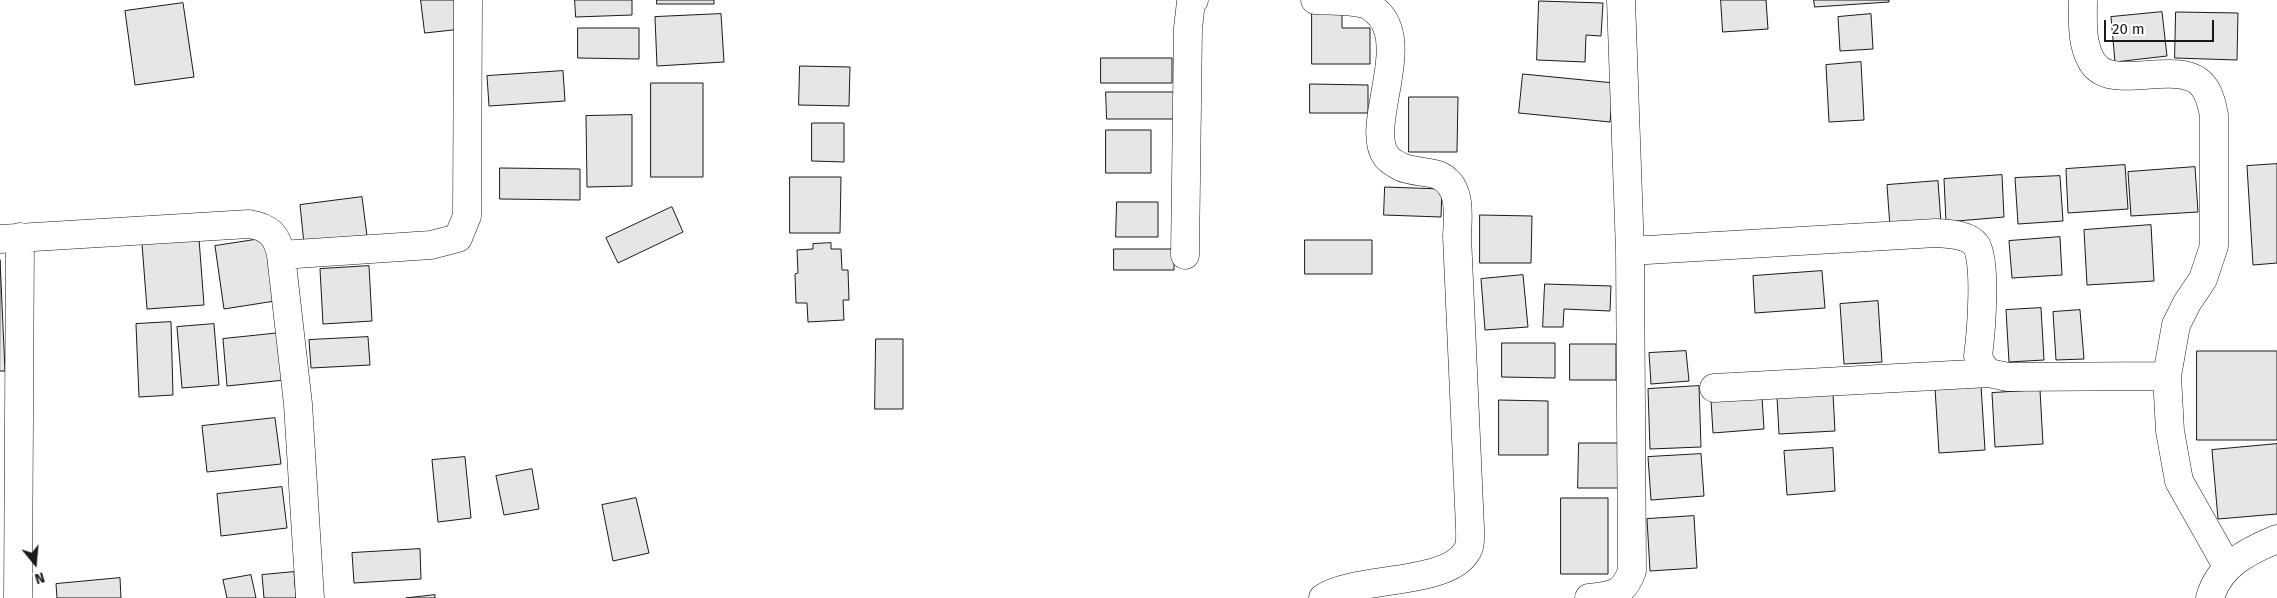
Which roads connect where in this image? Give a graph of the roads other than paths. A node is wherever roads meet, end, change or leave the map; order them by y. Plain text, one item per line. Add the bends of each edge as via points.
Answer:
1 (468, 0) edge
2 (1194, 0) edge
3 (1315, 0) edge
4 (1621, 0) edge
5 (2083, 0) edge
6 (10, 238) edge
7 (1630, 251) junction
8 (281, 256) junction
9 (1186, 256) dead end
10 (1989, 373) junction
11 (2167, 376) junction
12 (1714, 388) dead end
13 (2277, 539) edge
14 (2227, 566) junction
15 (18, 598) edge
16 (310, 598) edge
17 (1323, 598) edge
18 (1589, 598) edge
19 (2210, 598) edge

1 - 8 street via 467,216 458,238 431,246
2 - 9 street via 1191,2 1188,28
3 - 17 street via 1366,4 1384,20 1391,56 1381,145 1386,156 1405,169 1438,175 1450,183 1456,194 1470,528 1468,550 1454,565
4 - 7 street
5 - 11 street via 2086,47 2091,62 2100,71 2114,75 2172,74 2190,77 2203,85 2211,99 2214,115 2214,246 2202,279 2176,325
6 - 8 street via 248,224 268,229 276,237
6 - 15 street
7 - 10 street via 1936,233 1960,236 1975,243 1980,255 1982,286 1978,356
7 - 18 street via 1632,571 1626,586 1612,595
8 - 16 street via 299,421
10 - 11 street via 2036,378
10 - 12 street
11 - 14 street via 2170,430 2178,481
13 - 14 street via 2258,546
14 - 19 street

